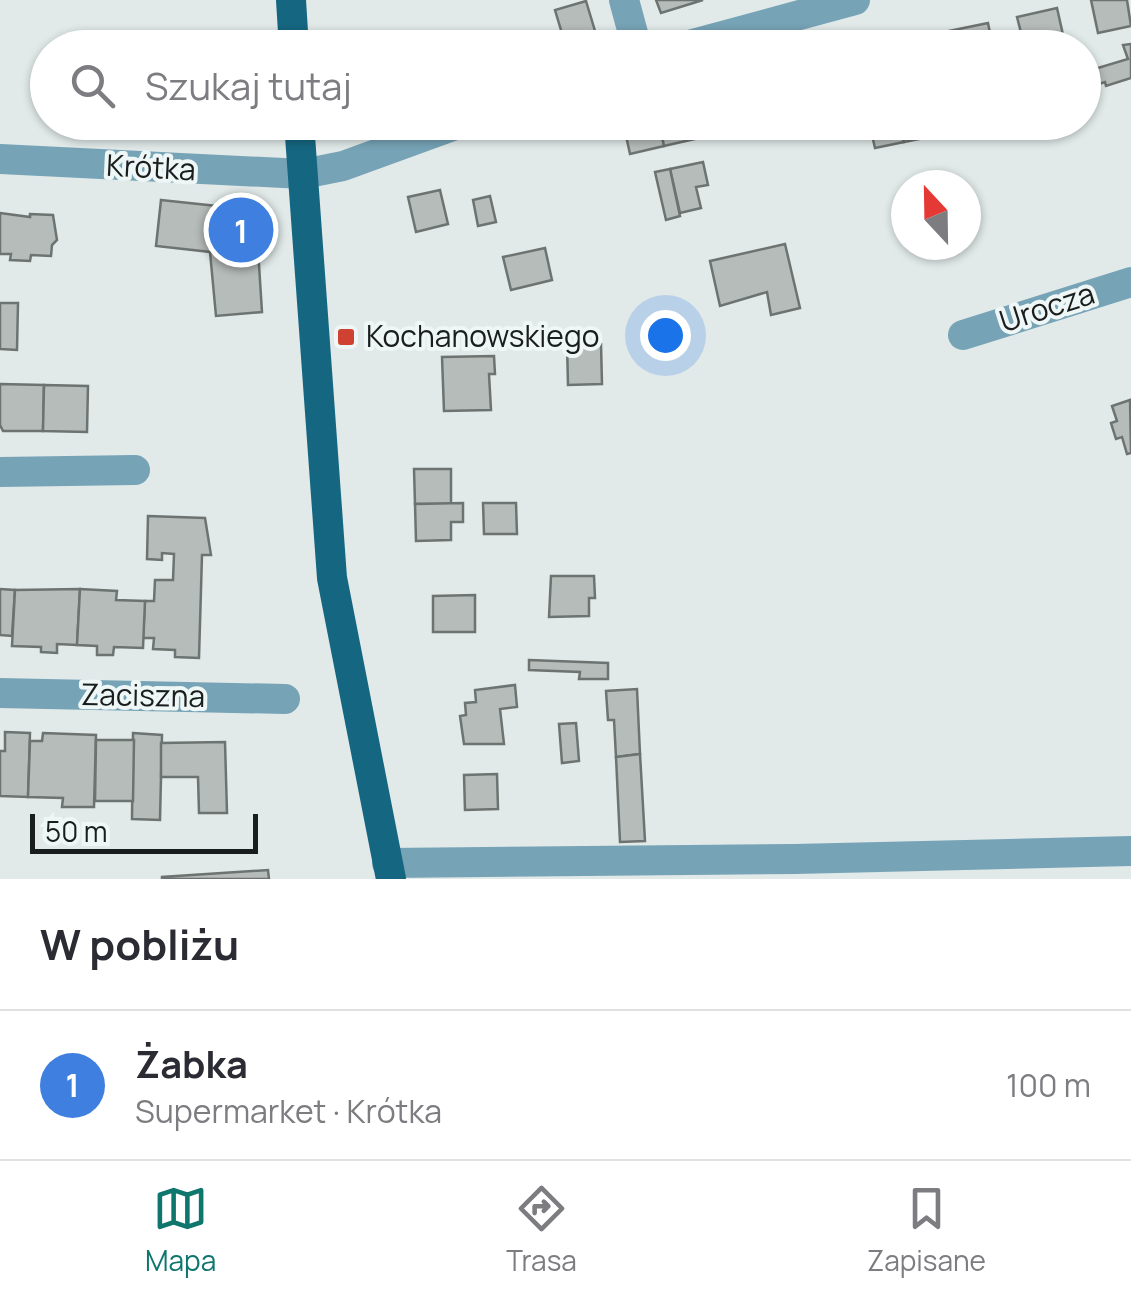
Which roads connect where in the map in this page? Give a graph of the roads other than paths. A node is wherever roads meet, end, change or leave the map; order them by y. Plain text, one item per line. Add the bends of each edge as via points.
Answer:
1 (291, 0) edge
2 (624, 0) edge
3 (854, 0) edge
4 (293, 30) edge
5 (633, 30) edge
6 (744, 30) edge
7 (300, 140) edge
8 (414, 140) edge
9 (0, 159) edge
10 (303, 174) junction
11 (1131, 282) edge
12 (962, 335) dead end
13 (135, 470) dead end
14 (0, 472) edge
15 (0, 693) edge
16 (285, 699) dead end
17 (1131, 850) edge
18 (795, 869) edge
19 (389, 871) edge

1 - 4 main road
2 - 5 street
3 - 6 street
7 - 10 main road
8 - 10 street, Krótka
9 - 10 street, Krótka
10 - 19 main road via 332,578
11 - 12 street, Urocza
13 - 14 street
15 - 16 street, Zaciszna
17 - 18 street
18 - 19 street

